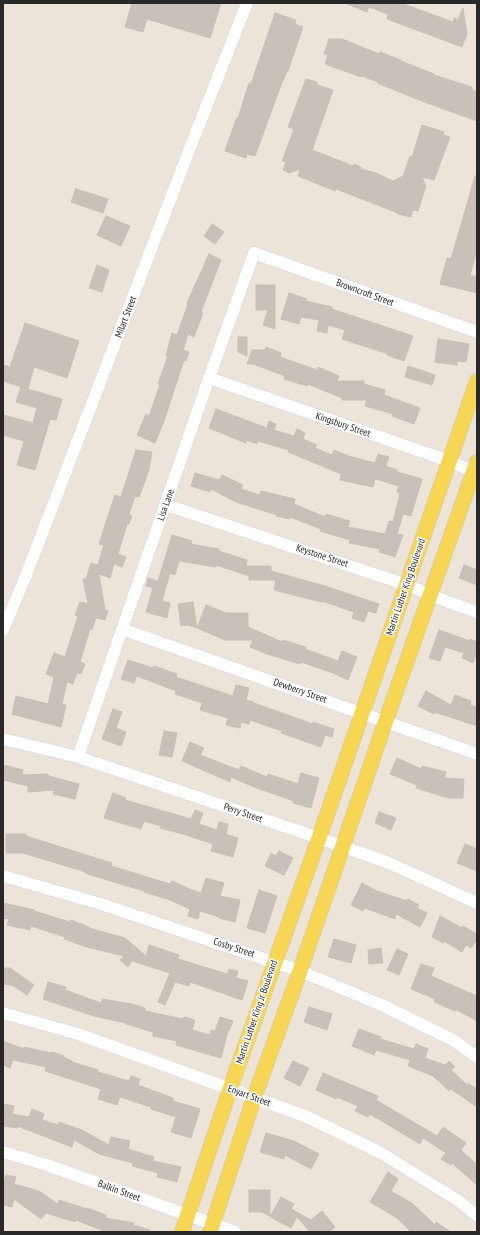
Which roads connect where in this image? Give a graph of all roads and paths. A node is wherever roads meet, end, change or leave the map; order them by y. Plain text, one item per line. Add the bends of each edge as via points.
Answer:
1 (247, 3) edge
2 (254, 253) joint
3 (477, 332) edge
4 (209, 378) junction
5 (477, 381) edge
6 (449, 461) junction
7 (476, 469) edge
8 (166, 505) junction
9 (407, 584) junction
10 (430, 595) junction
11 (477, 612) edge
12 (122, 629) junction
13 (3, 630) edge
14 (362, 713) junction
15 (386, 723) junction
16 (3, 739) edge
17 (477, 754) edge
18 (78, 757) junction
19 (335, 793) joint
20 (319, 838) junction
21 (343, 847) junction
22 (3, 876) edge
23 (477, 903) edge
24 (275, 962) junction
25 (300, 971) junction
26 (3, 1013) edge
27 (477, 1057) edge
28 (230, 1089) junction
29 (254, 1098) junction
30 (3, 1152) edge
31 (188, 1215) junction
32 (477, 1216) edge
33 (211, 1228) edge
34 (182, 1232) edge
35 (235, 1232) edge

1 - 13 street, Milart Street
2 - 3 street, Browncroft Street
2 - 4 street, Lisa Lane
4 - 6 street, Kingsbury Street
4 - 8 street, Lisa Lane
5 - 6 main road, Martin Luther King Boulevard
6 - 7 street, Kingsbury Street
6 - 9 main road, Martin Luther King Boulevard
7 - 10 main road
8 - 9 street, Keystone Street
8 - 12 street, Lisa Lane
9 - 10 street, Keystone Street
9 - 14 main road, Martin Luther King Boulevard
10 - 11 street, Keystone Street
10 - 15 main road
12 - 14 street, Dewberry Street
12 - 18 street, Lisa Lane
14 - 15 street, Dewberry Street
14 - 19 main road, Martin Luther King Boulevard
15 - 17 street, Dewberry Street
15 - 21 main road
16 - 18 street, Perry Street
18 - 20 street, Perry Street
19 - 20 main road, Martin Luther King Jr Boulevard
20 - 21 street, Perry Street
20 - 24 main road, Martin Luther King Jr Boulevard
21 - 23 street, Perry Street via 389,863
21 - 25 main road
22 - 24 street, Cosby Street via 98,903
24 - 25 street, Cosby Street
24 - 28 main road, Martin Luther King Jr Boulevard
25 - 27 street, Cosby Street via 384,1006 454,1040
25 - 29 main road
26 - 28 street, Enyart Street via 78,1034
28 - 29 street, Enyart Street
28 - 31 main road, Martin Luther King Jr Boulevard
29 - 32 street, Enyart Street via 305,1116 381,1153 459,1201
29 - 33 main road
30 - 31 street, Balkin Street
31 - 33 street, Balkin Street
31 - 34 main road, Martin Luther King Jr Boulevard
33 - 35 street, Balkin Street

